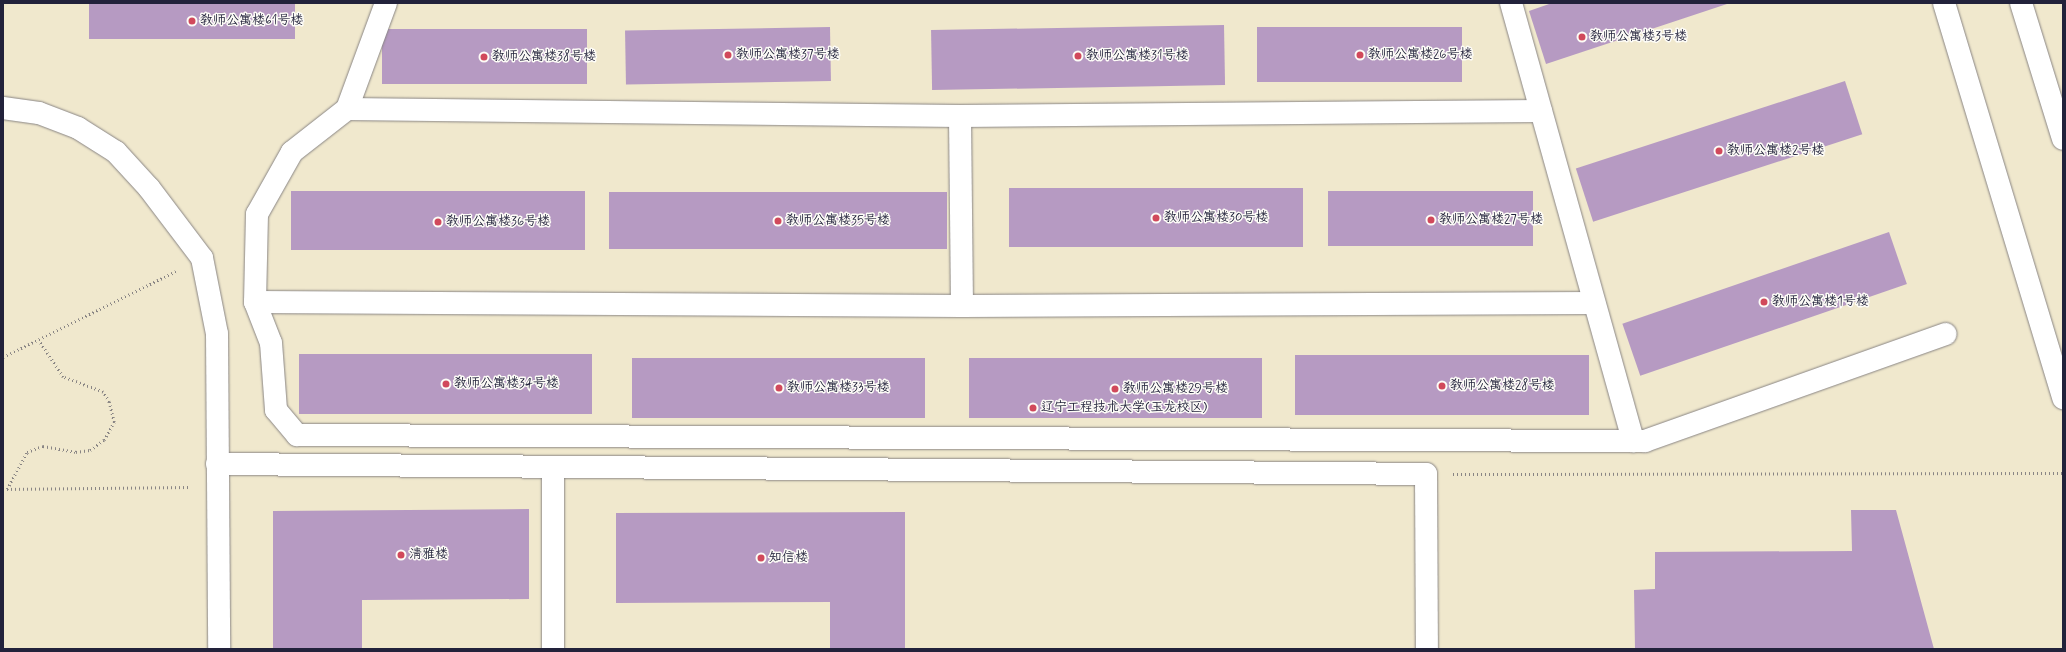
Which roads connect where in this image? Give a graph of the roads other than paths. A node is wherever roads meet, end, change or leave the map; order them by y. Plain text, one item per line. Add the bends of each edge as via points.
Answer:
1 (386, 3) edge
2 (1511, 3) edge
3 (1944, 3) edge
4 (2022, 3) edge
5 (3, 108) edge
6 (347, 109) junction
7 (1541, 112) junction
8 (960, 116) junction
9 (2063, 139) edge
10 (255, 302) junction
11 (1594, 303) junction
12 (962, 306) junction
13 (1945, 334) dead end
14 (2063, 398) edge
15 (1632, 441) junction
16 (217, 464) junction
17 (553, 468) junction
18 (219, 649) edge
19 (553, 649) edge
20 (1427, 649) edge

1 - 6 street
2 - 7 street
3 - 14 street
4 - 9 street
5 - 16 street via 39,113 78,128 116,152 149,188 202,258 218,334
6 - 8 street
6 - 10 street via 292,152 257,214
7 - 8 street
7 - 11 street
8 - 12 street
10 - 12 street
10 - 15 street via 271,343 276,410 297,436
11 - 12 street
11 - 15 street
13 - 15 street via 1645,441
16 - 17 street
16 - 18 street
17 - 19 street
17 - 20 street via 1426,474

